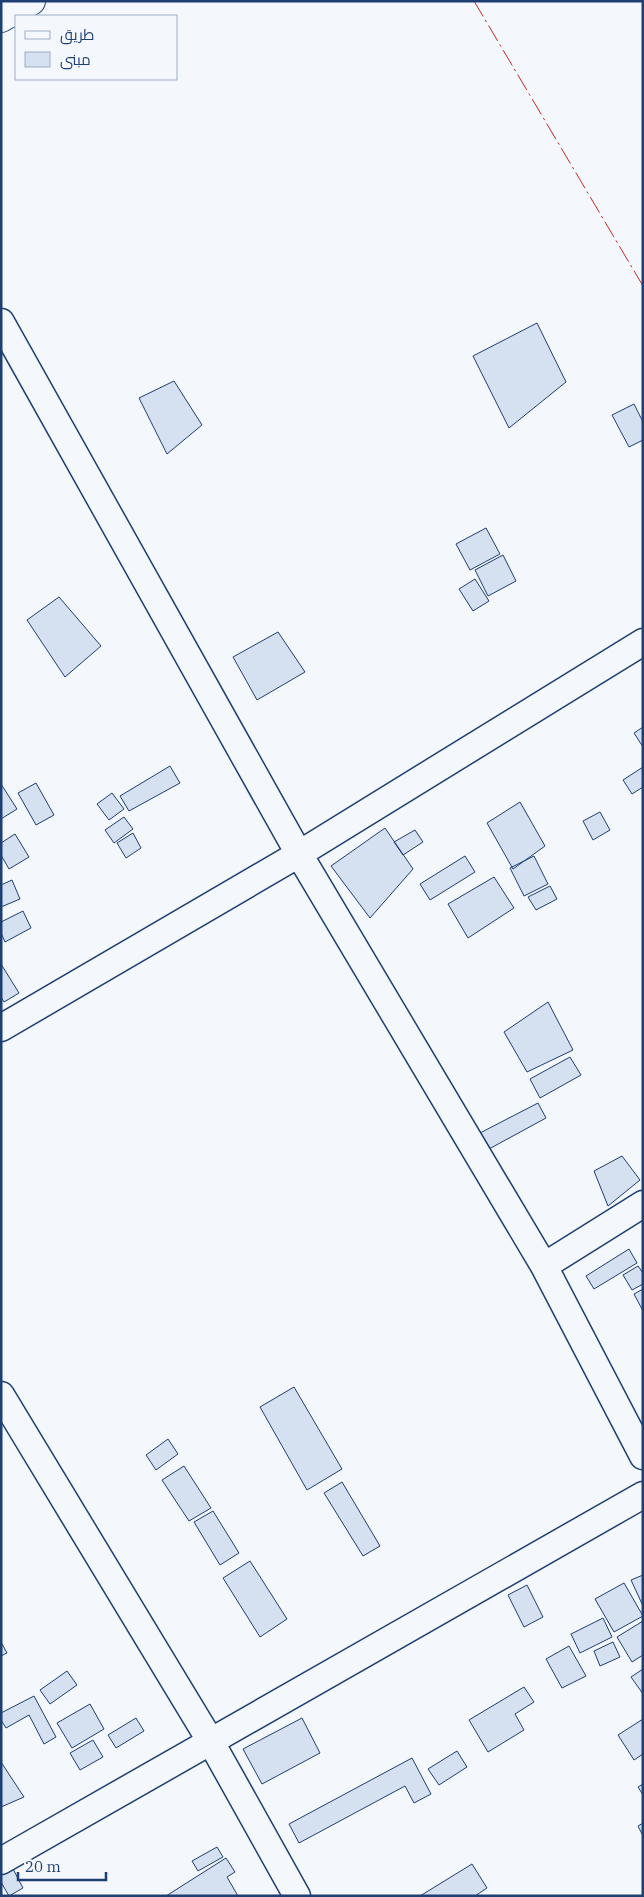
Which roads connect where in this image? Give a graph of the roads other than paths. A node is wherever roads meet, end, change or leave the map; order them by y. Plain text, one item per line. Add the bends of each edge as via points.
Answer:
1 (31, 1) edge
2 (1, 18) edge
3 (1, 322) edge
4 (643, 642) edge
5 (299, 854) junction
6 (1, 1028) edge
7 (643, 1204) edge
8 (544, 1266) junction
9 (1, 1396) edge
10 (643, 1456) edge
11 (643, 1495) edge
12 (211, 1742) junction
13 (1, 1861) edge
14 (297, 1896) edge

1 - 2 street
3 - 5 street
4 - 5 street
5 - 6 street
5 - 8 street
7 - 8 street
8 - 10 street
9 - 12 street
11 - 12 street
12 - 13 street
12 - 14 street

